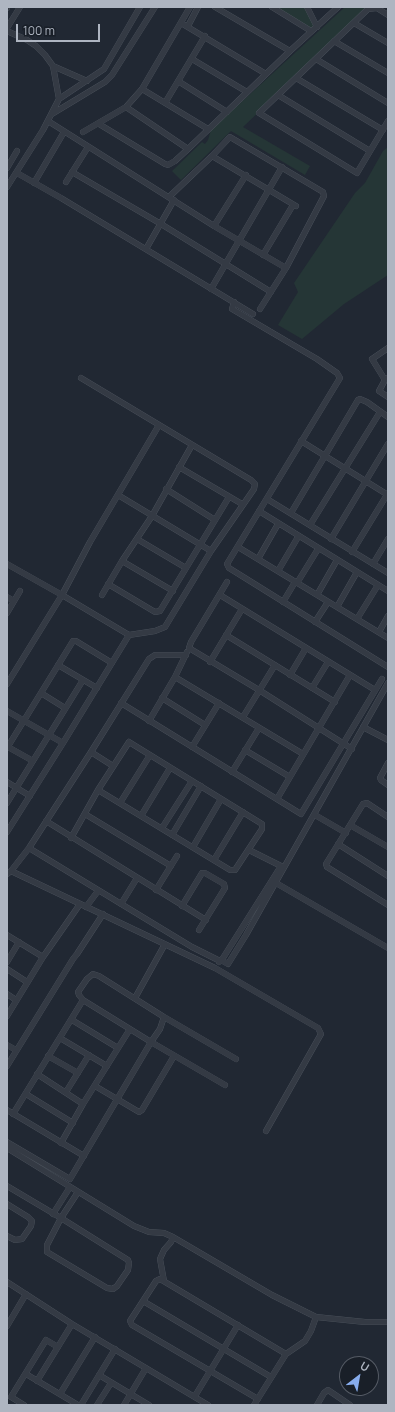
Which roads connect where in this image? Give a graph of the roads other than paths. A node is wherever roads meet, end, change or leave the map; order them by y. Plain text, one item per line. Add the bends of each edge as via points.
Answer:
1 (20, 7) edge
2 (140, 7) edge
3 (155, 7) edge
4 (190, 7) edge
5 (198, 7) edge
6 (215, 7) edge
7 (272, 7) edge
8 (306, 7) edge
9 (337, 7) edge
10 (388, 15) edge
11 (181, 23) junction
12 (354, 23) junction
13 (188, 26) junction
14 (317, 27) junction
15 (7, 29) edge
16 (311, 31) junction
17 (205, 36) junction
18 (334, 41) junction
19 (388, 43) edge
20 (290, 51) junction
21 (192, 59) junction
22 (316, 59) junction
23 (53, 66) junction
24 (388, 73) edge
25 (266, 74) junction
26 (296, 78) junction
27 (87, 81) junction
28 (178, 81) junction
29 (142, 89) junction
30 (247, 92) junction
31 (278, 95) junction
32 (59, 100) junction
33 (388, 102) edge
34 (165, 103) junction
35 (126, 107) junction
36 (227, 112) junction
37 (51, 114) junction
38 (48, 121) junction
39 (388, 121) edge
40 (99, 124) junction
41 (208, 129) junction
42 (383, 130) junction
43 (64, 132) junction
44 (83, 132) dead end
45 (88, 147) junction
46 (188, 149) junction
47 (17, 151) dead end
48 (370, 151) junction
49 (212, 156) junction
50 (7, 168) edge
51 (282, 168) junction
52 (72, 172) junction
53 (17, 173) junction
54 (246, 175) junction
55 (66, 182) dead end
56 (34, 183) junction
57 (7, 187) edge
58 (269, 189) junction
59 (172, 199) junction
60 (161, 224) junction
61 (214, 226) junction
62 (240, 240) junction
63 (146, 249) junction
64 (263, 255) junction
65 (226, 264) junction
66 (286, 268) junction
67 (211, 289) junction
68 (271, 292) junction
69 (234, 302) junction
70 (260, 310) dead end
71 (253, 314) dead end
72 (388, 348) edge
73 (80, 378) dead end
74 (386, 379) edge
75 (388, 397) edge
76 (380, 412) junction
77 (388, 417) edge
78 (159, 425) junction
79 (301, 441) junction
80 (388, 444) edge
81 (192, 445) junction
82 (325, 457) junction
83 (179, 467) junction
84 (345, 468) junction
85 (366, 482) junction
86 (166, 490) junction
87 (388, 494) edge
88 (118, 495) junction
89 (229, 497) junction
90 (267, 499) junction
91 (242, 504) junction
92 (259, 511) junction
93 (291, 513) junction
94 (152, 516) junction
95 (215, 520) junction
96 (278, 524) junction
97 (310, 525) junction
98 (298, 537) junction
99 (137, 539) junction
100 (331, 539) junction
101 (388, 539) edge
102 (201, 545) junction
103 (238, 547) junction
104 (318, 549) junction
105 (211, 551) junction
106 (352, 552) junction
107 (258, 559) junction
108 (337, 560) junction
109 (122, 561) junction
110 (7, 564) edge
111 (373, 564) junction
112 (186, 568) junction
113 (278, 571) junction
114 (357, 572) junction
115 (388, 573) edge
116 (227, 582) dead end
117 (296, 583) junction
118 (108, 584) junction
119 (378, 585) junction
120 (20, 591) dead end
121 (173, 591) junction
122 (388, 591) edge
123 (62, 595) junction
124 (220, 595) junction
125 (317, 595) junction
126 (102, 596) dead end
127 (7, 597) edge
128 (14, 601) junction
129 (284, 602) junction
130 (328, 602) junction
131 (337, 607) junction
132 (242, 609) junction
133 (7, 613) edge
134 (388, 616) edge
135 (357, 619) junction
136 (315, 622) junction
137 (379, 632) junction
138 (129, 635) junction
139 (226, 635) junction
140 (388, 638) edge
141 (189, 648) junction
142 (306, 648) junction
143 (186, 655) junction
144 (210, 662) junction
145 (328, 662) junction
146 (112, 663) junction
147 (58, 665) junction
148 (275, 665) junction
149 (388, 667) edge
150 (290, 675) junction
151 (350, 675) junction
152 (175, 677) junction
153 (382, 679) dead end
154 (83, 680) junction
155 (388, 683) edge
156 (7, 684) edge
157 (97, 688) junction
158 (312, 688) junction
159 (259, 690) junction
160 (375, 690) junction
161 (41, 693) junction
162 (162, 698) junction
163 (335, 702) junction
164 (121, 703) junction
165 (219, 703) junction
166 (65, 708) junction
167 (7, 711) edge
168 (243, 717) junction
169 (24, 721) junction
170 (150, 721) junction
171 (205, 725) junction
172 (364, 727) junction
173 (259, 728) junction
174 (319, 728) junction
175 (49, 735) junction
176 (388, 740) edge
177 (63, 743) junction
178 (345, 743) junction
179 (7, 747) edge
180 (192, 747) junction
181 (352, 749) junction
182 (245, 750) junction
183 (91, 752) junction
184 (303, 754) junction
185 (150, 755) junction
186 (33, 761) junction
187 (388, 763) edge
188 (113, 766) junction
189 (170, 768) junction
190 (232, 772) junction
191 (290, 777) junction
192 (192, 781) junction
193 (7, 782) edge
194 (388, 785) edge
195 (201, 786) junction
196 (16, 788) junction
197 (98, 790) junction
198 (30, 796) junction
199 (221, 799) junction
200 (277, 799) junction
201 (7, 803) edge
202 (120, 804) junction
203 (244, 812) junction
204 (85, 814) junction
205 (315, 815) junction
206 (141, 816) junction
207 (388, 817) edge
208 (46, 821) junction
209 (350, 824) junction
210 (162, 828) junction
211 (7, 832) edge
212 (346, 833) junction
213 (172, 835) junction
214 (71, 838) junction
215 (338, 844) junction
216 (193, 847) junction
217 (388, 847) edge
218 (29, 848) junction
219 (249, 850) junction
220 (177, 856) dead end
221 (214, 860) junction
222 (171, 866) junction
223 (9, 872) edge
224 (388, 876) edge
225 (137, 878) junction
226 (276, 883) junction
227 (156, 890) junction
228 (98, 891) junction
229 (121, 904) junction
230 (83, 905) junction
231 (388, 905) edge
232 (182, 906) junction
233 (102, 914) junction
234 (206, 920) junction
235 (200, 930) dead end
236 (7, 935) edge
237 (19, 942) junction
238 (165, 944) junction
239 (388, 948) edge
240 (43, 957) junction
241 (221, 961) junction
242 (7, 962) edge
243 (215, 968) junction
244 (7, 969) edge
245 (27, 982) junction
246 (7, 994) edge
247 (135, 998) junction
248 (16, 1000) junction
249 (83, 1000) junction
250 (7, 1016) edge
251 (164, 1017) junction
252 (72, 1020) junction
253 (130, 1029) junction
254 (60, 1038) junction
255 (151, 1042) junction
256 (7, 1045) edge
257 (118, 1048) junction
258 (16, 1050) junction
259 (89, 1055) junction
260 (48, 1056) junction
261 (174, 1056) junction
262 (236, 1059) dead end
263 (7, 1066) edge
264 (107, 1066) junction
265 (78, 1073) junction
266 (37, 1074) junction
267 (225, 1085) dead end
268 (95, 1086) junction
269 (66, 1092) junction
270 (26, 1094) junction
271 (117, 1099) junction
272 (83, 1104) junction
273 (7, 1110) edge
274 (13, 1114) junction
275 (73, 1123) junction
276 (266, 1131) dead end
277 (7, 1142) edge
278 (61, 1143) junction
279 (7, 1148) edge
280 (84, 1156) junction
281 (7, 1186) edge
282 (70, 1187) junction
283 (78, 1192) junction
284 (63, 1199) junction
285 (71, 1203) junction
286 (7, 1204) edge
287 (54, 1214) junction
288 (61, 1218) junction
289 (7, 1236) edge
290 (173, 1237) junction
291 (164, 1281) junction
292 (7, 1282) edge
293 (26, 1294) junction
294 (143, 1301) junction
295 (316, 1317) junction
296 (388, 1322) edge
297 (72, 1324) junction
298 (238, 1325) junction
299 (7, 1326) edge
300 (95, 1337) junction
301 (58, 1347) junction
302 (115, 1349) junction
303 (224, 1350) junction
304 (286, 1354) junction
305 (146, 1368) junction
306 (211, 1371) junction
307 (26, 1374) junction
308 (99, 1375) junction
309 (271, 1377) junction
310 (37, 1381) junction
311 (111, 1383) junction
312 (60, 1394) junction
313 (131, 1394) junction
314 (9, 1396) edge
315 (195, 1396) junction
316 (258, 1399) junction
317 (24, 1405) edge
318 (79, 1405) edge
319 (97, 1405) edge
320 (124, 1405) edge
321 (148, 1405) edge
322 (208, 1405) edge
323 (254, 1405) edge
324 (317, 1405) edge
325 (350, 1405) edge

1 - 15 street
2 - 27 street via 104,69
3 - 37 street via 112,75 105,82
4 - 11 street
5 - 13 street
6 - 20 street
7 - 16 street
8 - 14 street
9 - 14 street
10 - 12 street via 377,8 368,9
11 - 13 street
11 - 29 street
12 - 18 street
12 - 19 street
13 - 17 street
14 - 16 street
15 - 23 street via 36,46
16 - 20 street
17 - 21 street
17 - 25 street
18 - 22 street
18 - 24 street
20 - 25 street
21 - 28 street
21 - 30 street
22 - 26 street
22 - 33 street
23 - 27 street
23 - 32 street
25 - 30 street
26 - 31 street
26 - 42 street
27 - 32 street
28 - 34 street
28 - 36 street
29 - 34 street
29 - 35 street
30 - 36 street
31 - 48 street
31 - 48 street via 258,113 357,173
32 - 37 street
34 - 41 street
35 - 40 street
35 - 46 street
36 - 41 street
37 - 38 street
38 - 43 street
38 - 53 street
39 - 42 street
40 - 44 street
40 - 46 street via 165,164 175,161
41 - 46 street
42 - 48 street
43 - 45 street
43 - 56 street
45 - 52 street
45 - 59 street
47 - 50 street
49 - 51 street via 230,137
49 - 54 street
49 - 59 street
51 - 58 street
51 - 66 street via 324,194
52 - 55 street
52 - 60 street
53 - 56 street
53 - 57 street
54 - 58 street
54 - 61 street
56 - 63 street
58 - 62 street
58 - 64 street via 295,205
59 - 60 street
59 - 61 street
60 - 63 street
60 - 65 street
61 - 62 street
62 - 64 street
62 - 65 street
63 - 67 street
64 - 66 street
65 - 67 street
65 - 68 street
66 - 68 street
67 - 69 street
68 - 70 street
69 - 71 street
69 - 79 street via 232,308 339,375 340,378
72 - 74 street via 372,359
73 - 78 street
74 - 75 street via 379,391
76 - 77 street
76 - 82 street via 367,402 358,400
76 - 84 street
78 - 81 street
78 - 88 street
79 - 82 street
79 - 90 street
80 - 85 street
81 - 83 street
81 - 91 street via 254,482 254,489
82 - 84 street
82 - 93 street
83 - 86 street
83 - 89 street
84 - 85 street
84 - 97 street
85 - 87 street
85 - 100 street
86 - 94 street
86 - 95 street
87 - 106 street
88 - 94 street
88 - 123 street
89 - 91 street
89 - 95 street
90 - 92 street
90 - 93 street
91 - 105 street
92 - 96 street
92 - 103 street
93 - 97 street
94 - 99 street
94 - 102 street
95 - 102 street
96 - 98 street
96 - 107 street
97 - 100 street
98 - 104 street
98 - 113 street
99 - 109 street
99 - 112 street
100 - 106 street
101 - 111 street
102 - 105 street
102 - 112 street
103 - 107 street
103 - 129 street via 228,560 229,568
104 - 108 street
104 - 117 street
105 - 138 street via 165,627 155,632
106 - 111 street
107 - 113 street
108 - 114 street
108 - 125 street
109 - 118 street
109 - 121 street
110 - 123 street
111 - 115 street
112 - 121 street
113 - 117 street
114 - 119 street
114 - 131 street
116 - 124 street
117 - 125 street
117 - 129 street
118 - 121 street via 155,612 160,611
118 - 126 street
119 - 122 street
119 - 135 street
120 - 128 street
123 - 138 street
123 - 156 street
124 - 132 street
124 - 141 street
125 - 130 street
127 - 128 street
128 - 133 street
129 - 136 street
130 - 131 street
130 - 136 street
131 - 135 street
132 - 139 street
132 - 142 street
134 - 137 street
135 - 137 street
136 - 149 street
137 - 140 street
138 - 146 street
139 - 144 street
139 - 148 street
141 - 143 street
141 - 144 street
142 - 145 street
142 - 150 street
143 - 152 street
143 - 164 street via 152,656
144 - 159 street
145 - 151 street
145 - 158 street
146 - 147 street via 73,641
146 - 157 street
147 - 154 street
147 - 161 street
148 - 150 street
148 - 159 street
150 - 158 street
151 - 160 street
151 - 163 street
152 - 162 street
152 - 165 street
153 - 160 street
154 - 157 street
154 - 166 street
155 - 172 street
157 - 177 street
158 - 163 street
159 - 168 street
159 - 174 street
160 - 178 street
161 - 166 street
161 - 169 street
162 - 170 street
162 - 171 street
163 - 174 street
164 - 170 street
164 - 183 street
165 - 168 street
165 - 171 street
166 - 175 street
167 - 169 street
168 - 173 street
169 - 175 street
169 - 179 street
170 - 180 street
171 - 180 street
172 - 176 street
172 - 181 street
173 - 182 street
173 - 184 street
174 - 178 street
174 - 184 street
175 - 177 street
175 - 186 street
177 - 198 street
178 - 181 street
178 - 200 street via 301,814
179 - 186 street
180 - 190 street
181 - 205 street
182 - 190 street
182 - 191 street
183 - 188 street
183 - 208 street
184 - 191 street
185 - 188 street via 129,742
185 - 189 street
185 - 202 street
186 - 196 street
187 - 194 street via 380,778
188 - 197 street
189 - 192 street
189 - 206 street
190 - 200 street
191 - 200 street
192 - 195 street
192 - 210 street
193 - 196 street
195 - 199 street
195 - 213 street
196 - 198 street
196 - 201 street
197 - 202 street
197 - 204 street
198 - 211 street
199 - 203 street
199 - 216 street
202 - 206 street
203 - 219 street via 262,825
203 - 221 street
204 - 214 street
204 - 222 street
205 - 212 street
205 - 226 street
206 - 210 street
207 - 209 street via 366,803
208 - 214 street
208 - 218 street
209 - 212 street
209 - 217 street
210 - 213 street
212 - 215 street
213 - 216 street
214 - 225 street
215 - 224 street
215 - 231 street via 326,864 327,867
216 - 221 street
218 - 223 street
218 - 228 street
219 - 221 street via 234,871
219 - 241 street via 280,866
220 - 222 street
222 - 227 street
223 - 230 street
225 - 227 street
225 - 229 street
226 - 239 street
226 - 241 street via 228,964
227 - 232 street
228 - 229 street
228 - 230 street
229 - 241 street via 192,947
230 - 233 street
230 - 240 street
232 - 234 street
232 - 234 street via 202,873 224,884 225,888
233 - 238 street
233 - 258 street
234 - 235 street
236 - 237 street
237 - 240 street
237 - 242 street
238 - 243 street
238 - 247 street
240 - 245 street
241 - 243 street
243 - 276 street via 318,1028 321,1034
244 - 245 street
245 - 248 street
246 - 248 street
247 - 249 street via 93,974 78,992
247 - 251 street
248 - 250 street
249 - 252 street
249 - 253 street
251 - 255 street
251 - 262 street
252 - 254 street
252 - 257 street
253 - 255 street
253 - 257 street
254 - 259 street
254 - 260 street
255 - 261 street
255 - 271 street
256 - 258 street
257 - 264 street
258 - 263 street
259 - 264 street
259 - 265 street
260 - 265 street
260 - 266 street
261 - 267 street
261 - 271 street via 142,1110 136,1111
264 - 268 street
265 - 269 street
266 - 269 street
266 - 270 street
268 - 271 street
268 - 272 street
269 - 272 street
270 - 274 street
270 - 275 street
271 - 280 street
272 - 275 street
273 - 274 street
274 - 278 street
275 - 278 street
277 - 280 street via 70,1179
278 - 280 street
279 - 282 street
281 - 287 street
282 - 283 street
282 - 284 street
283 - 285 street
283 - 290 street via 142,1230
284 - 285 street
284 - 287 street
285 - 288 street
286 - 289 street via 32,1221 22,1239 15,1240
287 - 288 street
288 - 288 street via 128,1260 128,1270 115,1288 107,1288 47,1252 47,1245
290 - 291 street via 160,1259
290 - 295 street via 272,1295
291 - 294 street via 157,1280
291 - 298 street
292 - 293 street
293 - 297 street
293 - 299 street
294 - 303 street
294 - 306 street via 130,1321 132,1326
295 - 296 street
295 - 304 street via 304,1341
297 - 300 street
297 - 301 street
298 - 303 street
298 - 304 street
300 - 302 street
300 - 312 street
301 - 307 street via 46,1340
301 - 310 street
302 - 305 street
302 - 308 street
303 - 306 street
303 - 309 street
304 - 309 street
305 - 313 street
305 - 315 street
306 - 315 street
306 - 316 street
307 - 310 street
307 - 314 street
308 - 311 street
308 - 318 street
309 - 316 street
310 - 312 street
311 - 313 street
311 - 319 street
312 - 318 street
313 - 320 street
313 - 321 street
314 - 317 street
315 - 322 street
316 - 323 street
324 - 325 street via 328,1390

